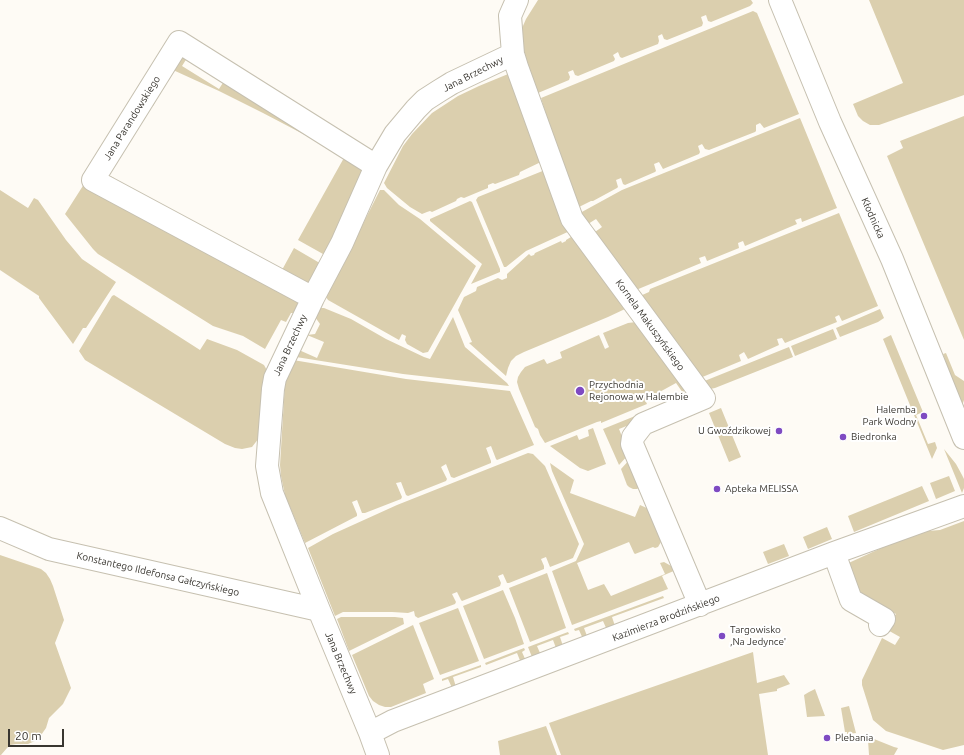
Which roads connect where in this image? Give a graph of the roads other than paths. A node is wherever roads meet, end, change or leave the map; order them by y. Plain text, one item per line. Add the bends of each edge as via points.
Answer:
1 (517, 0) edge
2 (780, 0) edge
3 (513, 54) junction
4 (376, 166) junction
5 (313, 298) junction
6 (964, 438) edge
7 (964, 506) edge
8 (0, 528) edge
9 (834, 553) junction
10 (700, 605) junction
11 (319, 610) junction
12 (880, 625) dead end
13 (370, 734) junction
14 (378, 755) edge

1 - 3 street, Jana Brzechwy via 510,16
2 - 6 street, Kłodnicka via 830,122 892,259
3 - 4 street, Jana Brzechwy via 452,83 425,100 395,134
3 - 10 street, Kornela Makuszyńskiego via 572,219 704,398 643,424 633,437 632,444
4 - 5 street, Jana Brzechwy via 342,243
4 - 5 street, Jana Parandowskiego via 179,42 93,180
5 - 11 street, Jana Brzechwy via 275,378 267,466 272,493
7 - 9 street, Kazimierza Brodzińskiego
8 - 11 street, Konstantego Ildefonsa Gałczyńskiego via 49,549
9 - 10 street, Kazimierza Brodzińskiego
9 - 12 street via 851,600 884,619
10 - 13 street, Kazimierza Brodzińskiego via 393,721
11 - 13 street, Jana Brzechwy
13 - 14 street, Jana Brzechwy

